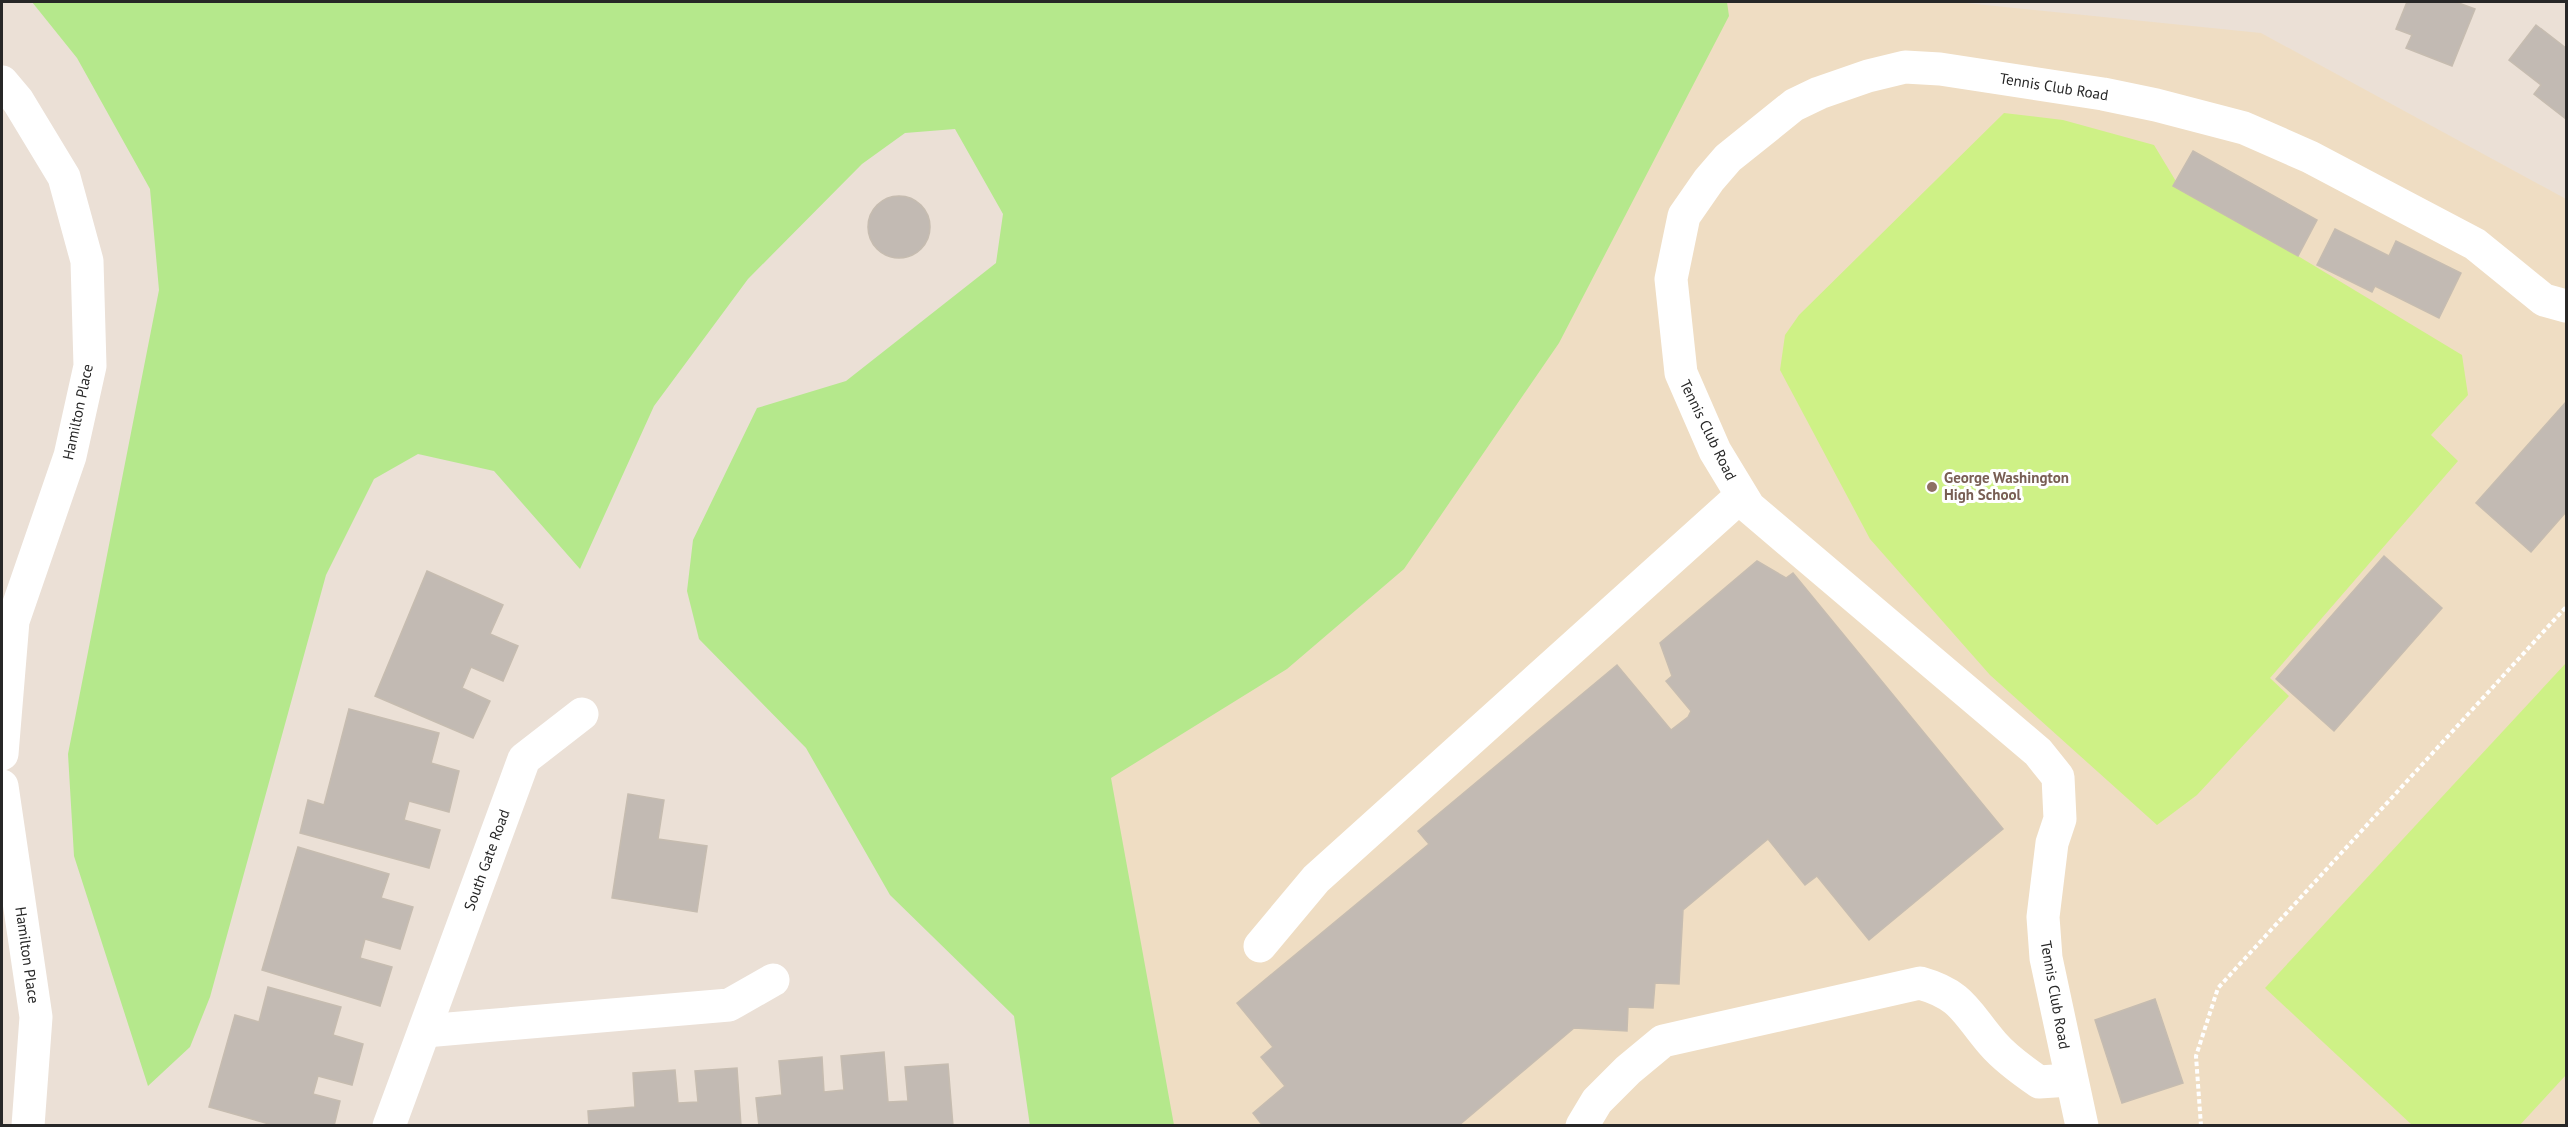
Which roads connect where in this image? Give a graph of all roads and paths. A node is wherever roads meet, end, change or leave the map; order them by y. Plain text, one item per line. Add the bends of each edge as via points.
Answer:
1 (2, 82) edge
2 (2566, 306) edge
3 (1741, 496) junction
4 (2566, 607) edge
5 (582, 714) dead end
6 (2, 754) edge
7 (2, 786) edge
8 (1260, 946) dead end
9 (774, 980) dead end
10 (425, 1031) junction
11 (2070, 1080) junction
12 (28, 1125) edge
13 (389, 1125) edge
14 (1582, 1125) edge
15 (2082, 1125) edge
16 (2201, 1125) edge

1 - 6 street, Hamilton Place via 18,101 64,177 87,261 90,366 70,456 12,621
2 - 3 street, Tennis Club Road via 2544,300 2475,244 2310,157 2244,128 2103,94 1940,69 1896,70 1838,86 1794,105 1728,158 1684,216 1671,279 1681,373 1715,451
3 - 8 street via 1316,879
3 - 11 street, Tennis Club Road via 1749,507 2038,752 2058,777 2060,819 2052,843 2043,917 2046,958
4 - 16 path via 2218,988 2196,1056
5 - 10 street, South Gate Road via 524,759
7 - 12 street, Hamilton Place via 36,1017
9 - 10 street via 729,1005
10 - 13 street, South Gate Road
11 - 14 street via 2039,1082 2010,1062 1960,1002 1941,989 1920,983 1663,1041 1597,1101
11 - 15 street, Tennis Club Road

